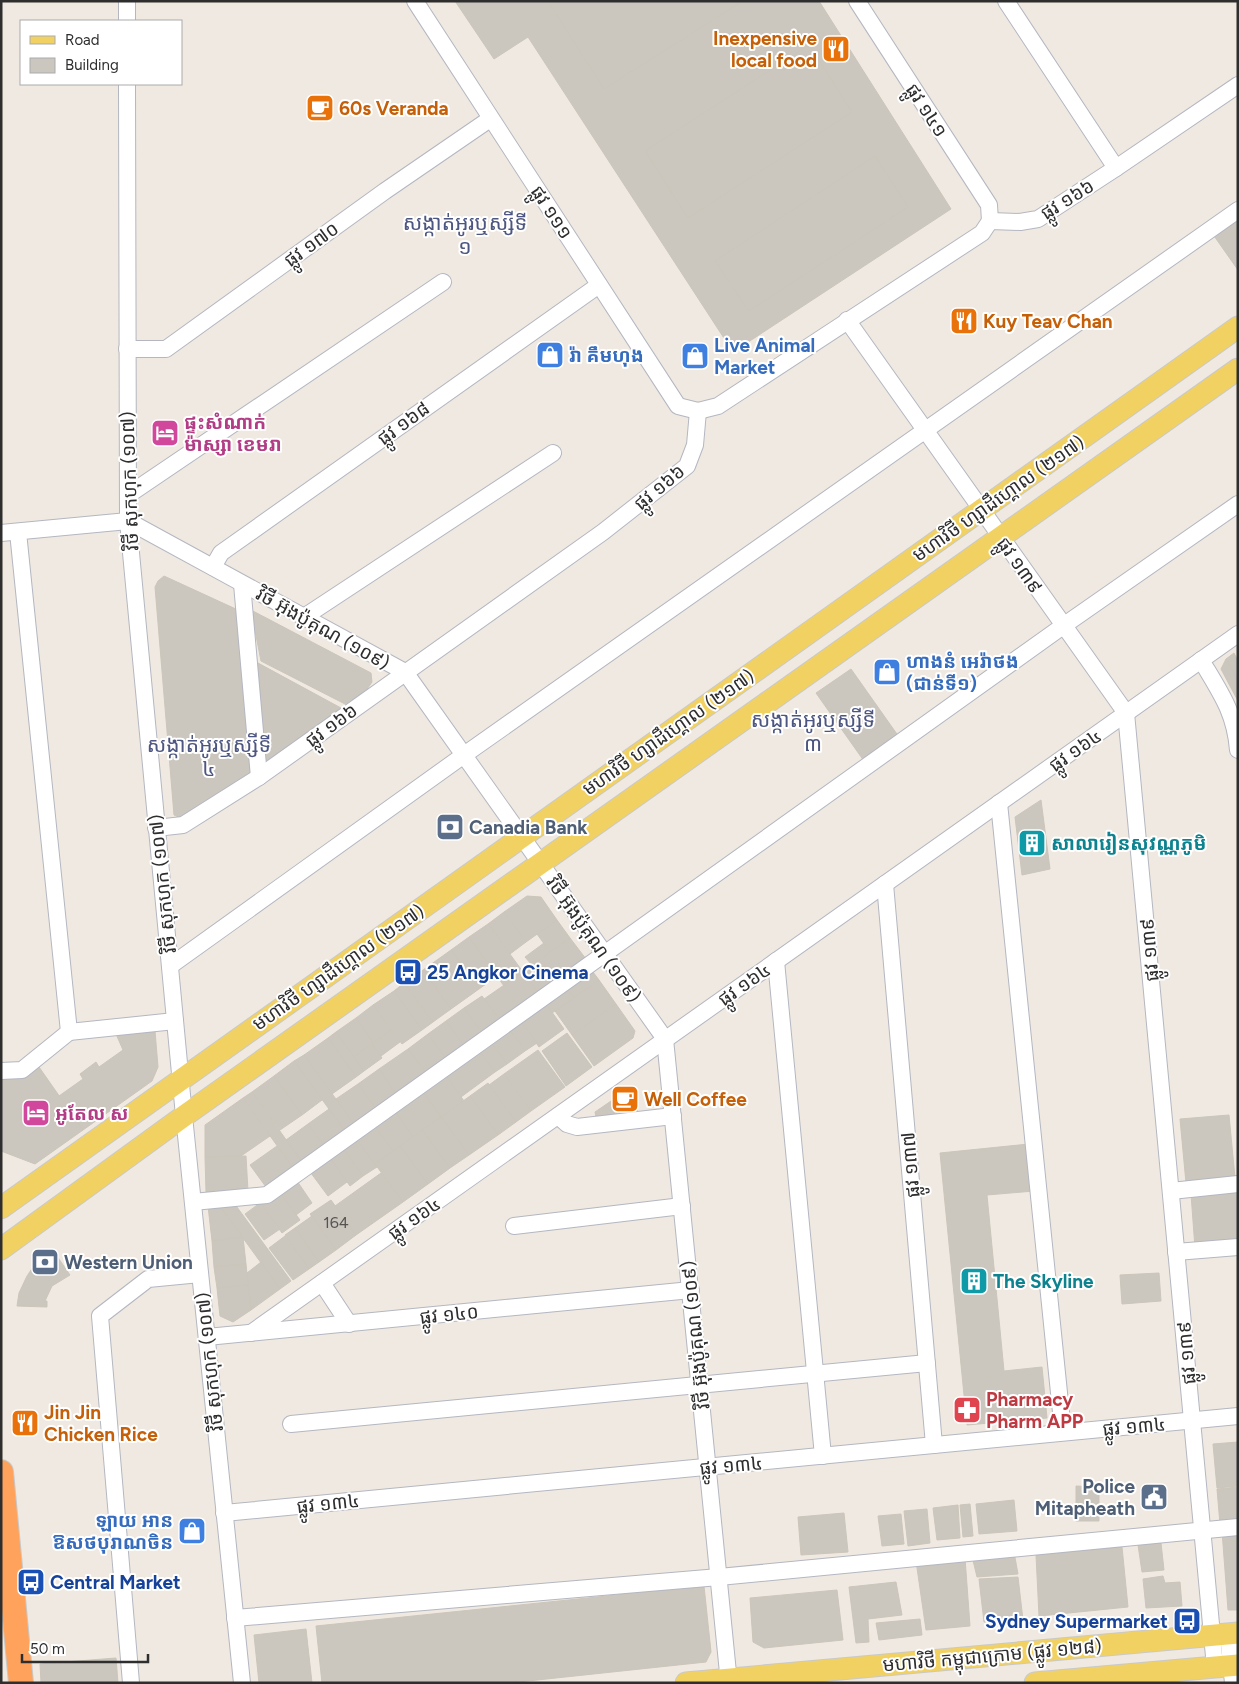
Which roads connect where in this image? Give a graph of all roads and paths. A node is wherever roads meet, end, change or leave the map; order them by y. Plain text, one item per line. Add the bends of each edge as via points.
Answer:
1 (127, 1) edge
2 (415, 1) edge
3 (857, 1) edge
4 (1006, 1) edge
5 (127, 20) edge
6 (127, 85) edge
7 (1238, 85) edge
8 (490, 119) junction
9 (1116, 168) junction
10 (1238, 210) edge
11 (990, 221) junction
12 (443, 282) dead end
13 (599, 284) junction
14 (847, 320) junction
15 (1238, 327) edge
16 (127, 349) junction
17 (1238, 369) edge
18 (698, 411) junction
19 (924, 430) junction
20 (552, 454) dead end
21 (128, 495) junction
22 (1238, 504) edge
23 (981, 510) junction
24 (128, 521) junction
25 (9, 533) edge
26 (1001, 538) junction
27 (213, 567) junction
28 (242, 584) junction
29 (304, 617) junction
30 (1064, 626) junction
31 (1238, 634) edge
32 (1201, 660) junction
33 (405, 672) junction
34 (1126, 714) junction
35 (1238, 750) edge
36 (464, 755) junction
37 (259, 777) junction
38 (999, 803) junction
39 (156, 828) junction
40 (521, 836) junction
41 (541, 864) junction
42 (884, 884) junction
43 (605, 954) junction
44 (776, 961) junction
45 (170, 966) junction
46 (175, 1021) junction
47 (69, 1032) junction
48 (665, 1039) junction
49 (1, 1071) edge
50 (181, 1079) junction
51 (184, 1116) junction
52 (558, 1116) junction
53 (673, 1116) junction
54 (1238, 1184) edge
55 (1171, 1191) junction
56 (193, 1202) junction
57 (682, 1206) junction
58 (1, 1208) edge
59 (514, 1226) dead end
60 (1238, 1247) edge
61 (1, 1249) edge
62 (1176, 1252) junction
63 (200, 1274) junction
64 (322, 1283) junction
65 (691, 1290) junction
66 (349, 1324) junction
67 (251, 1333) junction
68 (207, 1338) junction
69 (927, 1363) junction
70 (816, 1373) junction
71 (700, 1384) junction
72 (1238, 1416) edge
73 (1192, 1420) junction
74 (291, 1424) dead end
75 (1063, 1432) junction
76 (934, 1445) junction
77 (823, 1456) junction
78 (708, 1467) junction
79 (1, 1472) edge
80 (224, 1513) junction
81 (1238, 1528) edge
82 (1202, 1531) junction
83 (719, 1577) junction
84 (235, 1618) junction
85 (1226, 1634) edge
86 (1229, 1670) edge
87 (729, 1681) edge
88 (21, 1683) edge
89 (131, 1683) edge
90 (242, 1683) edge
91 (686, 1683) edge
92 (1034, 1683) edge

1 - 5 street
2 - 8 street, ផ្លូវ ១១១
3 - 11 street, ផ្លូវ ១៤១ via 989,205
4 - 9 street
6 - 16 street, វិថី សុកហុក (១០៧)
7 - 9 street, ផ្លូវ ១៦៦
8 - 13 street, ផ្លូវ ១១១
8 - 16 street, ផ្លូវ ១៧០ via 377,196 166,349
9 - 11 street, ផ្លូវ ១៦៦ via 1038,219
10 - 19 street
11 - 14 street via 982,233
12 - 21 street
13 - 18 street, ផ្លូវ ១១១ via 678,406
13 - 27 street, ផ្លូវ ១៦៨ via 221,553
14 - 18 street via 718,406
14 - 19 street, ផ្លូវ ១៣៩
15 - 23 main road, មហាវិថី ហ្សាដឹហ្គោល (២១៧)
16 - 21 street, វិថី សុកហុក (១០៧)
17 - 26 main road, មហាវិថី ហ្សាដឹហ្គោល (២១៧)
18 - 33 street, ផ្លូវ ១៦៦ via 695,445 688,466 603,532
19 - 23 street, ផ្លូវ ១៣៩
19 - 36 street
20 - 29 street
21 - 24 street, វិថី សុកហុក (១០៧)
22 - 30 street
23 - 26 street, ផ្លូវ ១៣៩
23 - 40 main road, មហាវិថី ហ្សាដឹហ្គោល (២១៧)
24 - 25 street
24 - 27 street, វិថី អ៊ុងប៉ូគុណ (១០៩)
24 - 39 street, វិថី សុកហុក (១០៧)
25 - 47 street
26 - 30 street, ផ្លូវ ១៣៩
26 - 41 main road, មហាវិថី ហ្សាដឹហ្គោល (២១៧)
27 - 28 street, វិថី អ៊ុងប៉ូគុណ (១០៩)
28 - 29 street, វិថី អ៊ុងប៉ូគុណ (១០៩)
28 - 37 street
29 - 33 street, វិថី អ៊ុងប៉ូគុណ (១០៩)
30 - 34 street, ផ្លូវ ១៣៩
30 - 43 street
31 - 32 street, ផ្លូវ ១៦៤
32 - 34 street, ផ្លូវ ១៦៤
32 - 35 street via 1227,704
33 - 36 street, វិថី អ៊ុងប៉ូគុណ (១០៩)
33 - 37 street, ផ្លូវ ១៦៦
34 - 38 street, ផ្លូវ ១៦៤
34 - 55 street, ផ្លូវ ១៣៩
36 - 40 street, វិថី អ៊ុងប៉ូគុណ (១០៩)
36 - 45 street
37 - 39 street, ផ្លូវ ១៦៦ via 183,825
38 - 42 street, ផ្លូវ ១៦៤
38 - 75 street
39 - 45 street, វិថី សុកហុក (១០៧)
40 - 41 street, វិថី អ៊ុងប៉ូគុណ (១០៩)
40 - 50 main road, មហាវិថី ហ្សាដឹហ្គោល (២១៧)
41 - 43 street, វិថី អ៊ុងប៉ូគុណ (១០៩)
41 - 51 main road, មហាវិថី ហ្សាដឹហ្គោល (២១៧)
42 - 44 street, ផ្លូវ ១៦៤
42 - 69 street, ផ្លូវ ១៣៧
43 - 48 street, វិថី អ៊ុងប៉ូគុណ (១០៩)
43 - 56 street via 267,1195
44 - 48 street, ផ្លូវ ១៦៤
44 - 70 street
45 - 46 street, វិថី សុកហុក (១០៧)
46 - 47 street
46 - 50 street, វិថី សុកហុក (១០៧)
47 - 49 street via 22,1070
48 - 52 street, ផ្លូវ ១៦៤
48 - 53 street, វិថី អ៊ុងប៉ូគុណ (១០៩)
50 - 51 street, វិថី សុកហុក (១០៧)
50 - 58 main road, មហាវិថី ហ្សាដឹហ្គោល (២១៧)
51 - 56 street, វិថី សុកហុក (១០៧)
51 - 61 main road, មហាវិថី ហ្សាដឹហ្គោល (២១៧)
52 - 53 street via 566,1124 577,1127
52 - 64 street, ផ្លូវ ១៦៤
53 - 57 street, វិថី អ៊ុងប៉ូគុណ (១០៩)
54 - 55 street
55 - 62 street, ផ្លូវ ១៣៩
56 - 63 street, វិថី សុកហុក (១០៧)
57 - 59 street
57 - 65 street, វិថី អ៊ុងប៉ូគុណ (១០៩)
60 - 62 street
62 - 73 street, ផ្លូវ ១៣៩
63 - 68 street, វិថី សុកហុក (១០៧)
63 - 89 street via 148,1280 100,1316
64 - 66 street
64 - 67 street, ផ្លូវ ១៦៤
65 - 66 street, ផ្លូវ ១៤០
65 - 71 street, វិថី អ៊ុងប៉ូគុណ (១០៩)
66 - 67 street, ផ្លូវ ១៤០
67 - 68 street, ផ្លូវ ១៤០
68 - 80 street, វិថី សុកហុក (១០៧)
69 - 70 street
69 - 76 street, ផ្លូវ ១៣៧
70 - 71 street
70 - 77 street
71 - 74 street
71 - 78 street, វិថី អ៊ុងប៉ូគុណ (១០៩)
72 - 73 street, ផ្លូវ ១៣៤
73 - 75 street, ផ្លូវ ១៣៤
73 - 82 street, ផ្លូវ ១៣៩
75 - 76 street, ផ្លូវ ១៣៤
76 - 77 street, ផ្លូវ ១៣៤
77 - 78 street, ផ្លូវ ១៣៤
78 - 80 street, ផ្លូវ ១៣៤
78 - 83 street, វិថី អ៊ុងប៉ូគុណ (១០៩)
79 - 88 highway
80 - 84 street, វិថី សុកហុក (១០៧)
81 - 82 street
82 - 83 street
82 - 85 street, ផ្លូវ ១៣៩
83 - 84 street
83 - 87 street, វិថី អ៊ុងប៉ូគុណ (១០៩)
84 - 90 street, វិថី សុកហុក (១០៧)
85 - 86 street, ផ្លូវ ១៣៩
85 - 87 main road, មហាវិថី កម្ពុជាក្រោម (ផ្លូវ ១២៨)
86 - 92 main road, មហាវិថី កម្ពុជាក្រោម (ផ្លូវ ១២៨)
87 - 91 main road, មហាវិថី កម្ពុជាក្រោម (ផ្លូវ ១២៨)

